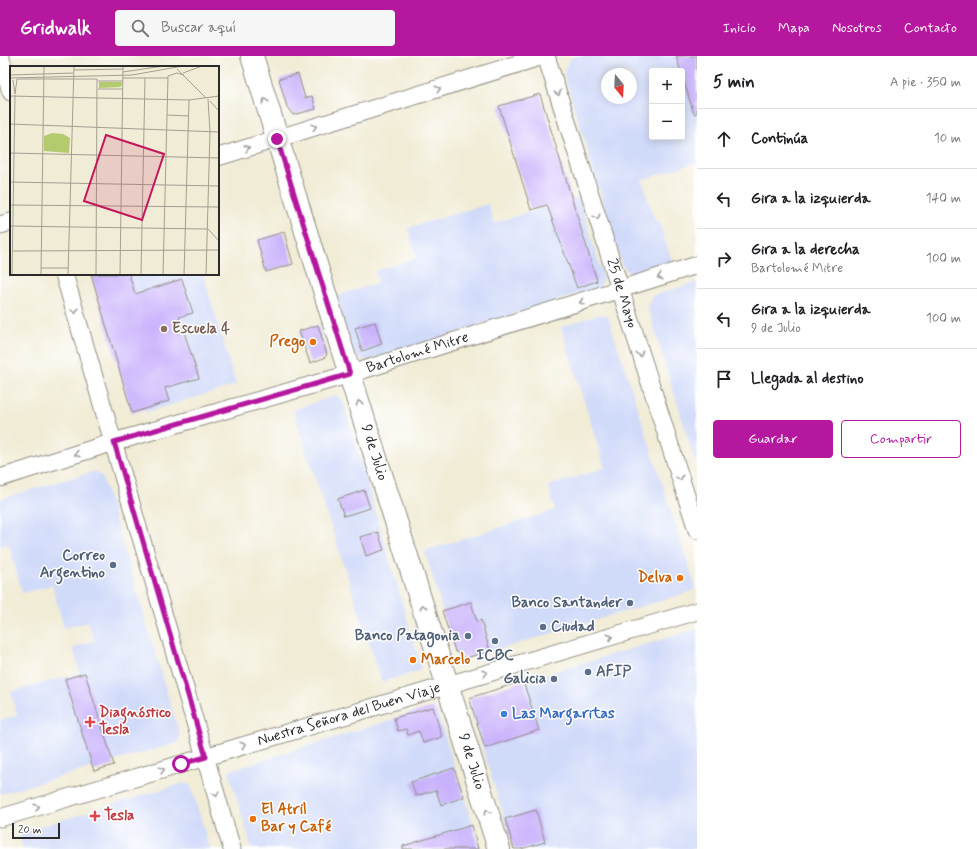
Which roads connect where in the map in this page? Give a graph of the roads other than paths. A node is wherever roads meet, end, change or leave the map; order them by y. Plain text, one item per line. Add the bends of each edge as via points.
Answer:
1 (0, 56) edge
2 (252, 56) edge
3 (545, 56) edge
4 (10, 89) edge
5 (277, 139) junction
6 (219, 157) edge
7 (10, 222) edge
8 (0, 226) edge
9 (697, 265) edge
10 (64, 275) edge
11 (620, 290) junction
12 (350, 374) junction
13 (114, 442) junction
14 (0, 478) edge
15 (697, 530) edge
16 (697, 611) edge
17 (448, 684) junction
18 (206, 757) junction
19 (0, 818) edge
20 (232, 849) edge
21 (499, 849) edge

1 - 4 street
5 -> 2 street, 9 de Julio
5 -> 3 street
3 -> 11 street, 25 de Mayo
6 -> 5 street
5 - 12 street, 9 de Julio
7 - 8 street
9 -> 11 street, Bartolomé Mitre
10 -> 13 street
11 -> 12 street, Bartolomé Mitre
11 -> 15 street, 25 de Mayo
12 - 13 street, Bartolomé Mitre
17 -> 12 street, 9 de Julio
13 -> 14 street, Bartolomé Mitre
13 - 18 street
17 -> 16 street, Nuestra Señora del Buen Viaje
18 -> 17 street, Nuestra Señora del Buen Viaje
21 -> 17 street, 9 de Julio
19 -> 18 street, Nuestra Señora del Buen Viaje
18 -> 20 street

